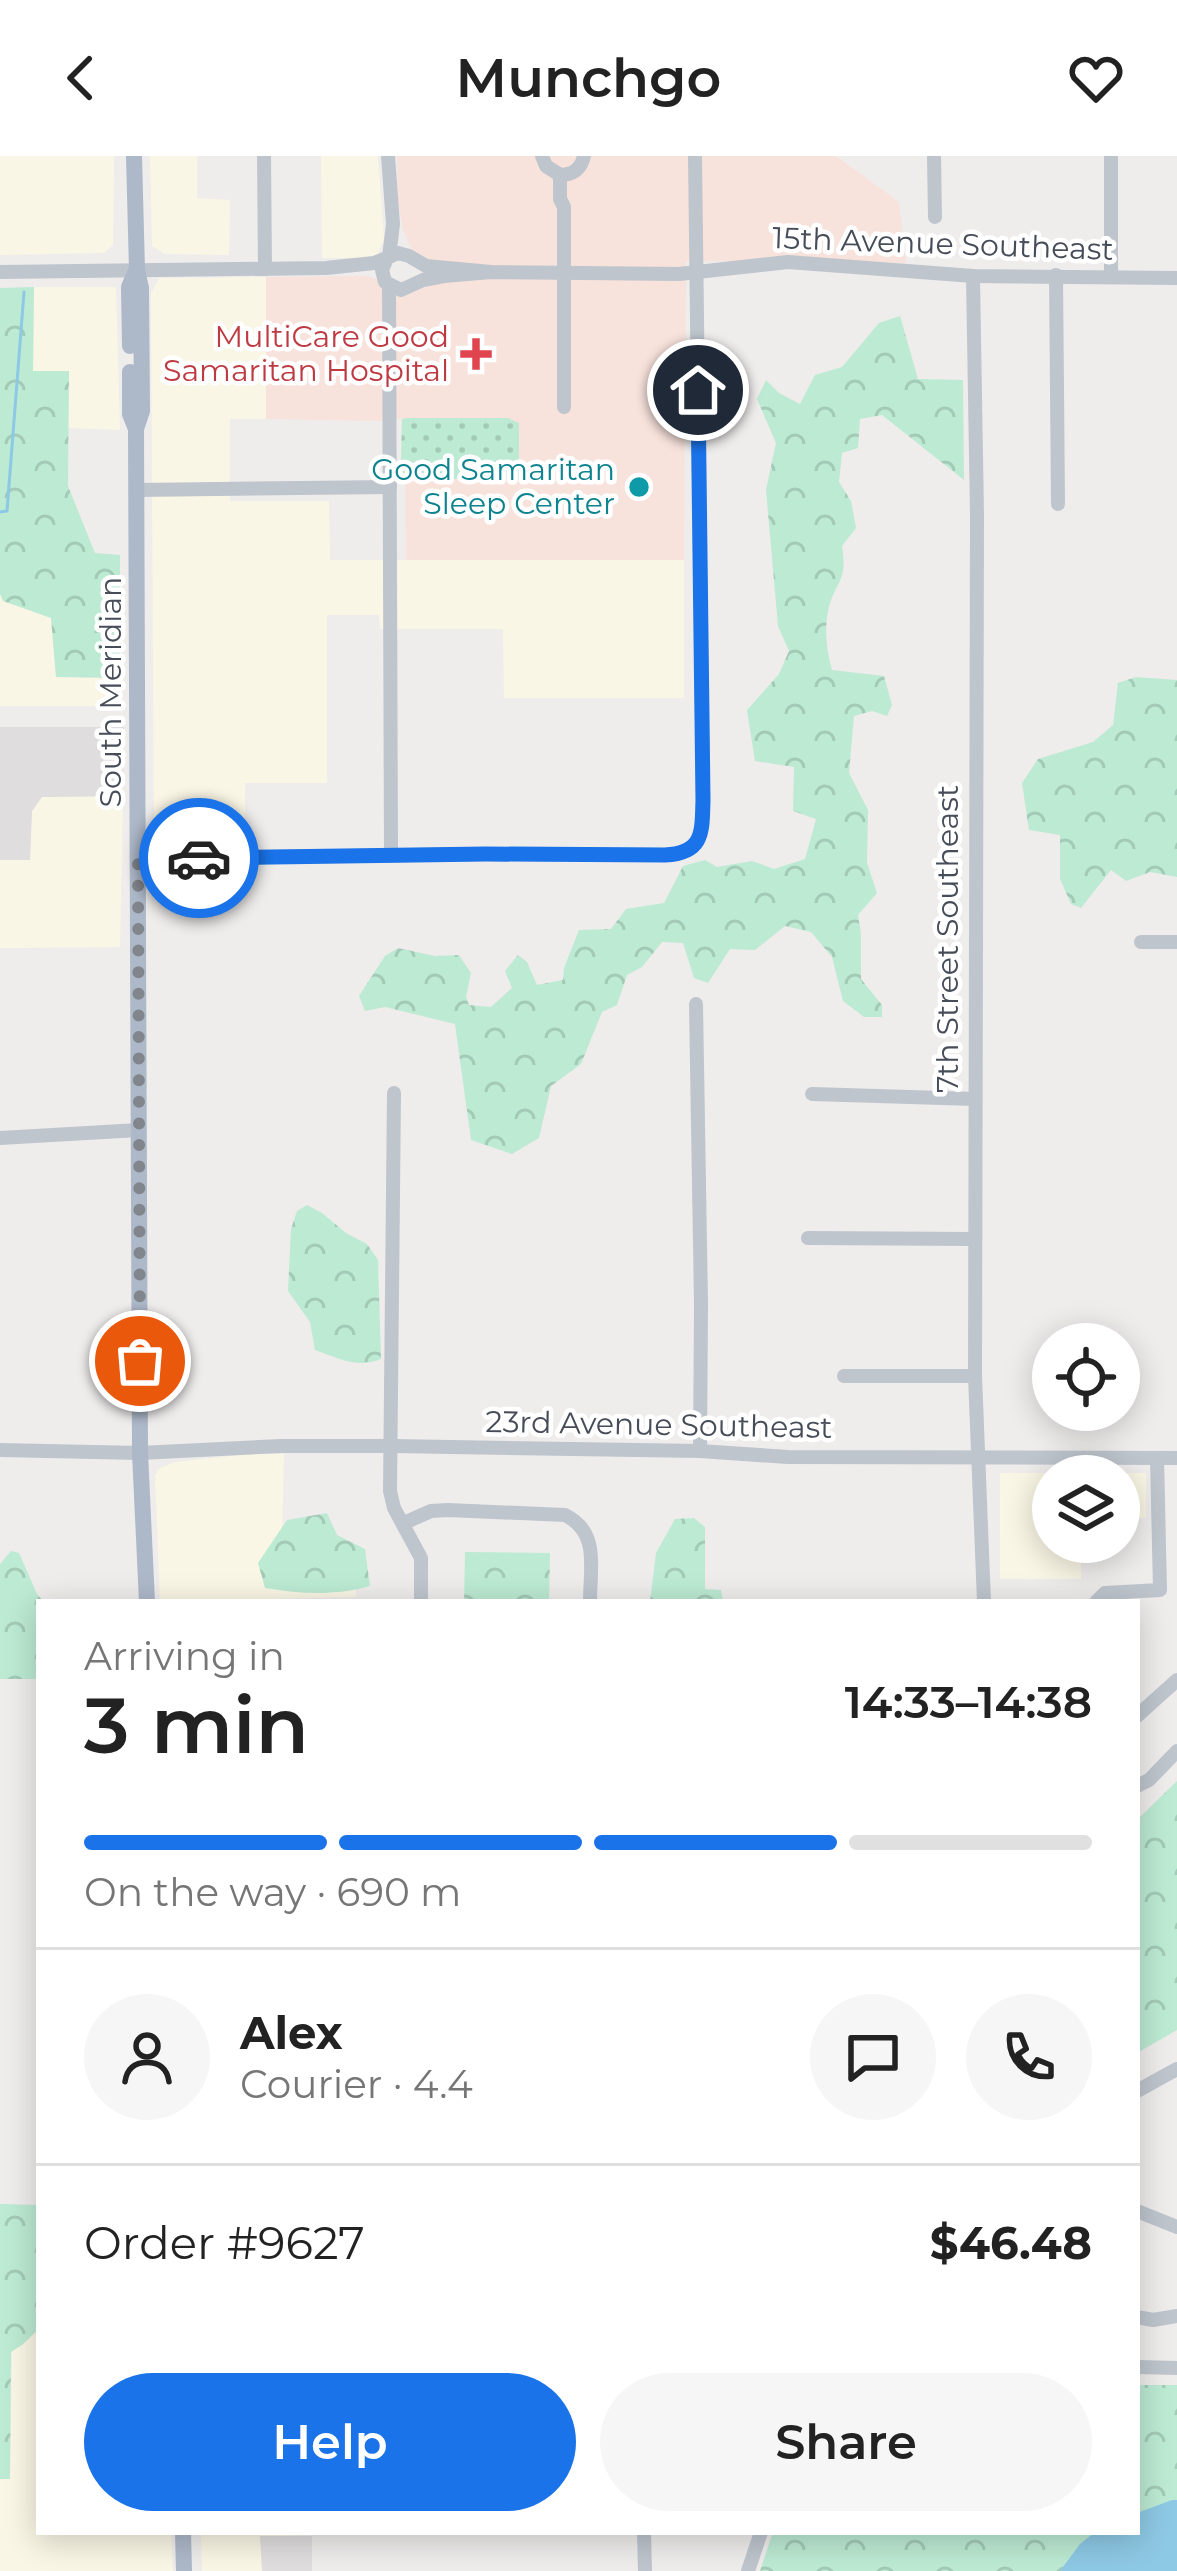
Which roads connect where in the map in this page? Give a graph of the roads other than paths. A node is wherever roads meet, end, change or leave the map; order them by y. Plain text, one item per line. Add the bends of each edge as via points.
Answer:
1 (134, 156) edge
2 (264, 156) edge
3 (388, 156) edge
4 (542, 156) edge
5 (584, 156) edge
6 (694, 156) edge
7 (934, 156) edge
8 (1111, 156) edge
9 (564, 175) junction
10 (935, 218) dead end
11 (393, 224) junction
12 (388, 258) junction
13 (412, 258) junction
14 (326, 268) junction
15 (265, 269) junction
16 (136, 271) junction
17 (695, 271) junction
18 (0, 272) edge
19 (491, 272) junction
20 (566, 273) junction
21 (1055, 275) junction
22 (973, 276) junction
23 (1111, 276) junction
24 (1177, 278) edge
25 (387, 284) junction
26 (410, 287) junction
27 (391, 329) junction
28 (564, 406) dead end
29 (390, 488) junction
30 (137, 490) junction
31 (1058, 504) dead end
32 (391, 855) junction
33 (138, 859) junction
34 (1141, 942) dead end
35 (1177, 942) edge
36 (696, 1004) dead end
37 (394, 1093) dead end
38 (812, 1094) dead end
39 (974, 1100) junction
40 (139, 1130) junction
41 (0, 1138) edge
42 (808, 1238) dead end
43 (974, 1239) junction
44 (844, 1376) dead end
45 (974, 1376) junction
46 (392, 1446) junction
47 (0, 1450) edge
48 (700, 1451) junction
49 (140, 1453) junction
50 (978, 1457) junction
51 (1157, 1458) junction
52 (1177, 1458) edge
53 (404, 1523) junction
54 (1169, 1591) edge
55 (147, 1599) edge
56 (421, 1599) edge
57 (590, 1599) edge
58 (984, 1599) edge
59 (1100, 1599) edge
60 (1177, 1680) edge
61 (1140, 1713) edge
62 (1177, 1751) edge
63 (1140, 1784) edge
64 (1177, 2068) edge
65 (1140, 2089) edge
66 (1140, 2212) edge
67 (1177, 2227) edge
68 (1177, 2316) edge
69 (1140, 2318) edge
70 (1140, 2367) edge
71 (1177, 2368) edge
72 (183, 2535) edge
73 (644, 2535) edge
74 (760, 2535) edge
75 (184, 2571) edge
76 (646, 2571) edge
77 (748, 2571) edge

1 - 16 main road, South Meridian
2 - 15 street
3 - 11 street
4 - 9 street
5 - 9 street
6 - 17 street
7 - 10 street
8 - 23 street
9 - 20 street
11 - 12 street
11 - 13 street
12 - 13 street
12 - 14 street
12 - 25 street
13 - 19 street, 15th Avenue Southeast via 434,268
13 - 26 street via 418,270
14 - 15 street
14 - 25 street
15 - 16 street
16 - 18 street
16 - 30 main road, South Meridian
17 - 20 street, 15th Avenue Southeast
17 - 22 street, 15th Avenue Southeast via 821,262
17 - 32 street via 703,800 692,848 665,855
19 - 20 street, 15th Avenue Southeast
19 - 26 street, 15th Avenue Southeast
20 - 28 street
21 - 22 street, 15th Avenue Southeast
21 - 23 street, 15th Avenue Southeast
21 - 31 street
22 - 39 street, 7th Street Southeast
23 - 24 street, 15th Avenue Southeast
25 - 26 street
25 - 27 street
26 - 27 street via 398,298
27 - 29 street
29 - 30 street
29 - 32 street
30 - 33 main road, South Meridian
32 - 33 street
33 - 40 main road, South Meridian
34 - 35 street
36 - 48 street
37 - 46 street
38 - 39 street
39 - 43 street, 7th Street Southeast
40 - 41 street
40 - 49 main road, South Meridian
42 - 43 street
43 - 45 street, 7th Street Southeast
44 - 45 street
45 - 50 street, 7th Street Southeast
46 - 48 street, 23rd Avenue Southeast
46 - 49 street, 23rd Avenue Southeast
46 - 53 street via 391,1499
47 - 49 street, 23rd Avenue Southeast
48 - 50 street, 23rd Avenue Southeast
49 - 55 main road, South Meridian
50 - 51 street, 23rd Avenue Southeast
50 - 58 street, 7th Street Southeast
51 - 52 street, 23rd Avenue Southeast
51 - 54 street
53 - 56 street via 421,1558
53 - 57 street via 448,1510 565,1515 590,1541
54 - 59 street
60 - 61 street
62 - 63 street
64 - 65 street
66 - 67 street
68 - 69 street
70 - 71 street
72 - 75 main road
73 - 76 street
74 - 77 street

